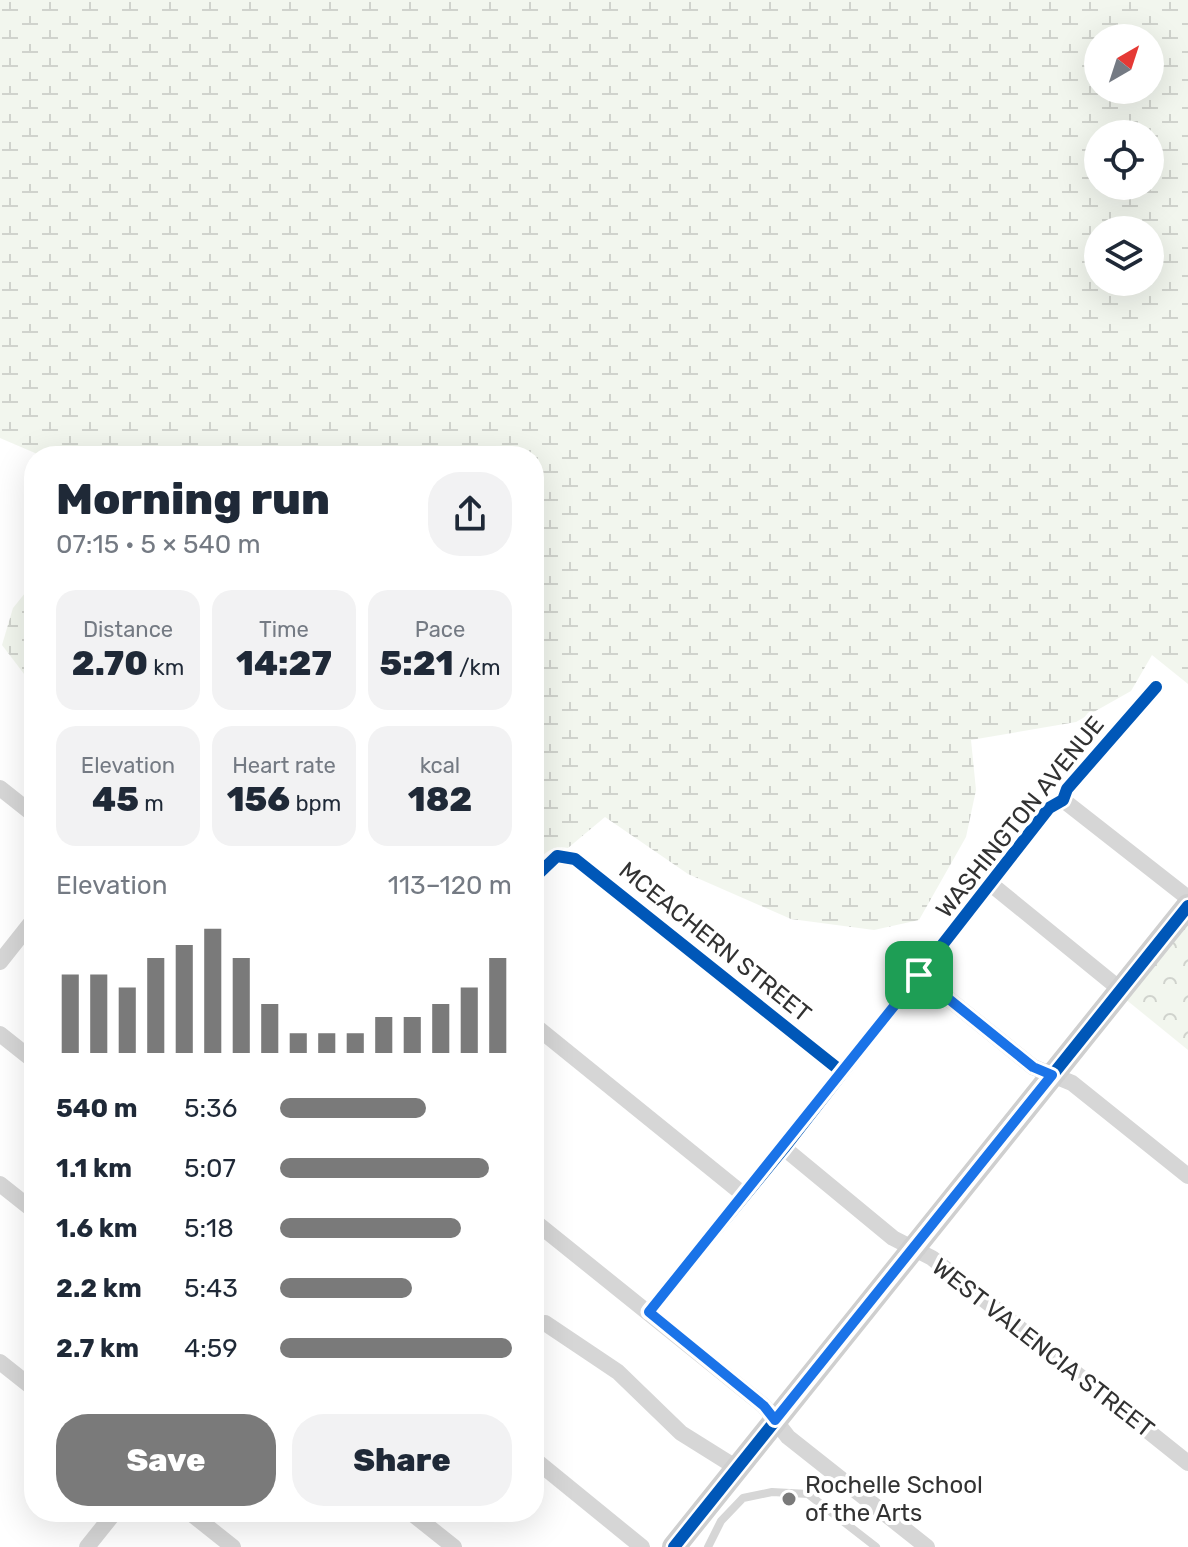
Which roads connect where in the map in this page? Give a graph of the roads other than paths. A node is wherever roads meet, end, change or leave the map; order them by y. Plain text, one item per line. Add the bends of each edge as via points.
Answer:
1 (1156, 687) dead end
2 (0, 788) edge
3 (1063, 800) junction
4 (24, 807) edge
5 (544, 868) edge
6 (992, 885) junction
7 (1188, 898) edge
8 (1188, 906) edge
9 (24, 932) edge
10 (0, 962) edge
11 (919, 975) junction
12 (1121, 990) junction
13 (544, 1033) edge
14 (0, 1034) edge
15 (24, 1053) edge
16 (842, 1072) junction
17 (1052, 1075) junction
18 (784, 1148) junction
19 (1188, 1176) edge
20 (0, 1184) edge
21 (744, 1195) junction
22 (24, 1203) edge
23 (544, 1229) edge
24 (913, 1248) junction
25 (649, 1312) junction
26 (545, 1323) dead end
27 (0, 1362) edge
28 (24, 1381) edge
29 (775, 1420) junction
30 (1188, 1463) edge
31 (544, 1467) edge
32 (737, 1468) junction
33 (107, 1522) edge
34 (202, 1522) edge
35 (423, 1522) edge
36 (87, 1547) edge
37 (233, 1547) edge
38 (454, 1547) edge
39 (642, 1547) edge
40 (674, 1547) edge
41 (708, 1547) edge
42 (876, 1547) edge
43 (927, 1547) edge

1 - 3 street, WASHINGTON AVENUE
2 - 4 street
3 - 6 street, WASHINGTON AVENUE via 1049,808
3 - 7 street
5 - 16 street, MCEACHERN STREET via 557,856 575,859
6 - 11 street, WASHINGTON AVENUE
6 - 12 street
8 - 12 street
9 - 10 street
11 - 16 street, WASHINGTON AVENUE
11 - 17 street via 1033,1067
12 - 17 street
13 - 21 street
14 - 15 street
16 - 18 street, WASHINGTON AVENUE
17 - 19 street via 1072,1083
17 - 24 street
18 - 21 street, WASHINGTON AVENUE
18 - 24 street, WEST VALENCIA STREET via 893,1238
20 - 22 street
21 - 25 street, WASHINGTON AVENUE
23 - 25 street
24 - 29 street
24 - 30 street, WEST VALENCIA STREET
25 - 29 street
26 - 32 street via 618,1372 681,1433
27 - 28 street
29 - 32 street
29 - 43 street via 788,1437
31 - 39 street
32 - 40 street
33 - 36 street
34 - 37 street
35 - 38 street
41 - 42 lane via 721,1521 743,1498 772,1492 808,1494

